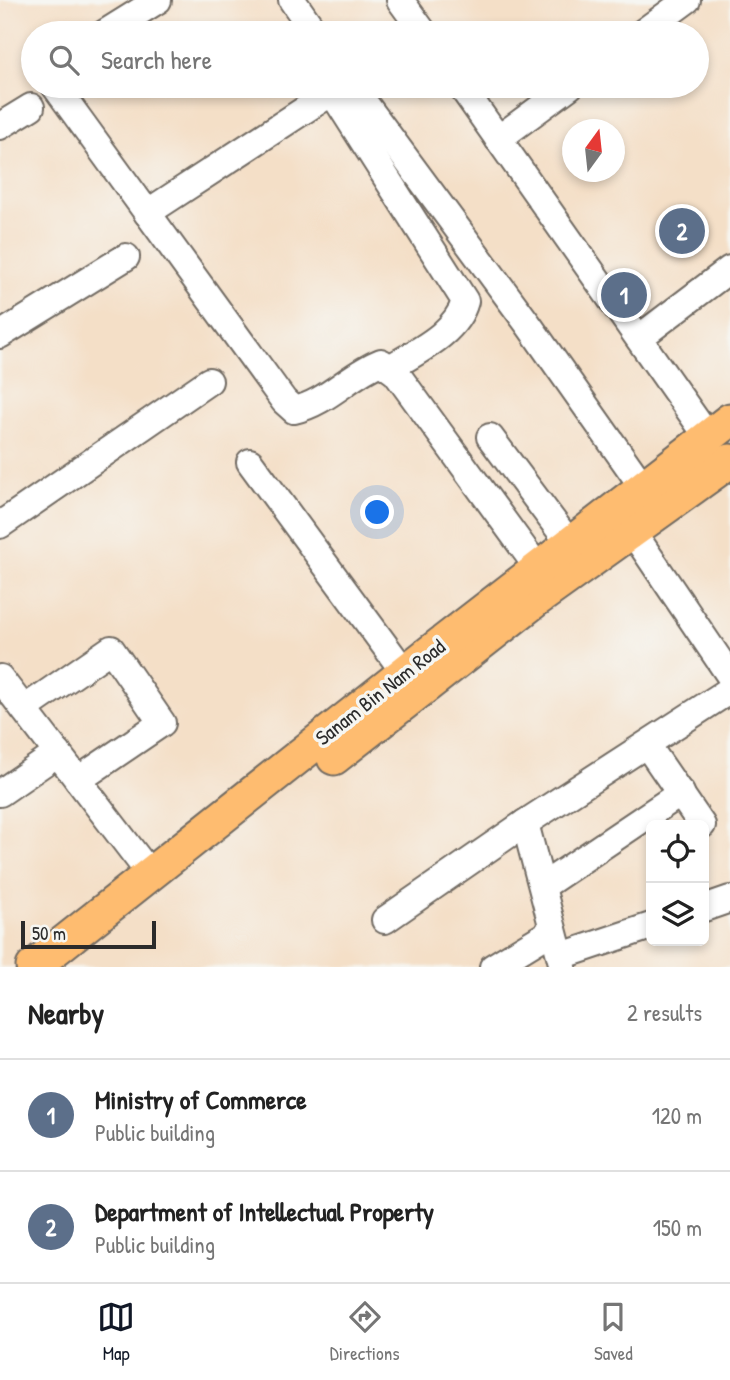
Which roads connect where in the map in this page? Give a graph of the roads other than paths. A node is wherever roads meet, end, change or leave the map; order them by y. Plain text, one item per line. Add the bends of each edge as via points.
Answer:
1 (158, 0) edge
2 (273, 0) edge
3 (292, 0) edge
4 (400, 0) edge
5 (687, 0) edge
6 (124, 21) edge
7 (287, 21) edge
8 (307, 21) edge
9 (415, 21) edge
10 (658, 21) edge
11 (64, 98) edge
12 (323, 98) edge
13 (344, 98) edge
14 (346, 98) edge
15 (469, 98) edge
16 (554, 98) edge
17 (31, 107) dead end
18 (0, 126) edge
19 (498, 139) junction
20 (147, 213) junction
21 (126, 257) dead end
22 (730, 269) edge
23 (0, 335) edge
24 (639, 338) junction
25 (390, 368) junction
26 (209, 381) dead end
27 (719, 428) edge
28 (490, 437) dead end
29 (730, 461) edge
30 (250, 462) dead end
31 (643, 487) junction
32 (0, 524) edge
33 (632, 531) junction
34 (570, 544) junction
35 (538, 568) junction
36 (725, 659) edge
37 (405, 673) junction
38 (0, 678) edge
39 (730, 690) edge
40 (24, 709) junction
41 (648, 745) junction
42 (58, 754) junction
43 (78, 780) junction
44 (0, 793) edge
45 (681, 793) junction
46 (699, 820) edge
47 (526, 823) junction
48 (150, 874) junction
49 (543, 886) junction
50 (730, 899) edge
51 (709, 906) edge
52 (385, 920) dead end
53 (646, 928) edge
54 (552, 931) junction
55 (562, 962) edge
56 (33, 967) edge
57 (67, 967) edge
58 (494, 967) edge

1 - 6 street
2 - 7 street
3 - 8 street
4 - 9 street
5 - 10 street
11 - 20 street
12 - 20 street
13 - 25 street via 465,301 462,312 439,337
14 - 31 street via 528,324
15 - 19 street
16 - 19 street
17 - 18 street
19 - 24 street
20 - 25 street via 294,410 308,407 370,366 381,362
21 - 23 street
22 - 24 street
24 - 27 street
25 - 35 street
26 - 32 street
27 - 31 main road, Sanam Bin Nam Road
28 - 34 street
29 - 33 main road, Sanam Bin Nam Road
30 - 37 street
31 - 34 main road, Sanam Bin Nam Road
33 - 36 street
33 - 57 main road, Sanam Bin Nam Road via 536,600
34 - 35 main road, Sanam Bin Nam Road
35 - 37 main road, Sanam Bin Nam Road
37 - 48 main road, Sanam Bin Nam Road
38 - 40 street
39 - 41 street
40 - 42 street
40 - 43 street via 111,649 162,723
41 - 45 street
41 - 47 street
42 - 43 street
42 - 44 street
43 - 48 street
45 - 46 street
45 - 49 street
47 - 49 street
47 - 52 street
48 - 56 main road, Sanam Bin Nam Road
49 - 54 street
50 - 51 street
53 - 55 street
54 - 55 street
54 - 58 street

